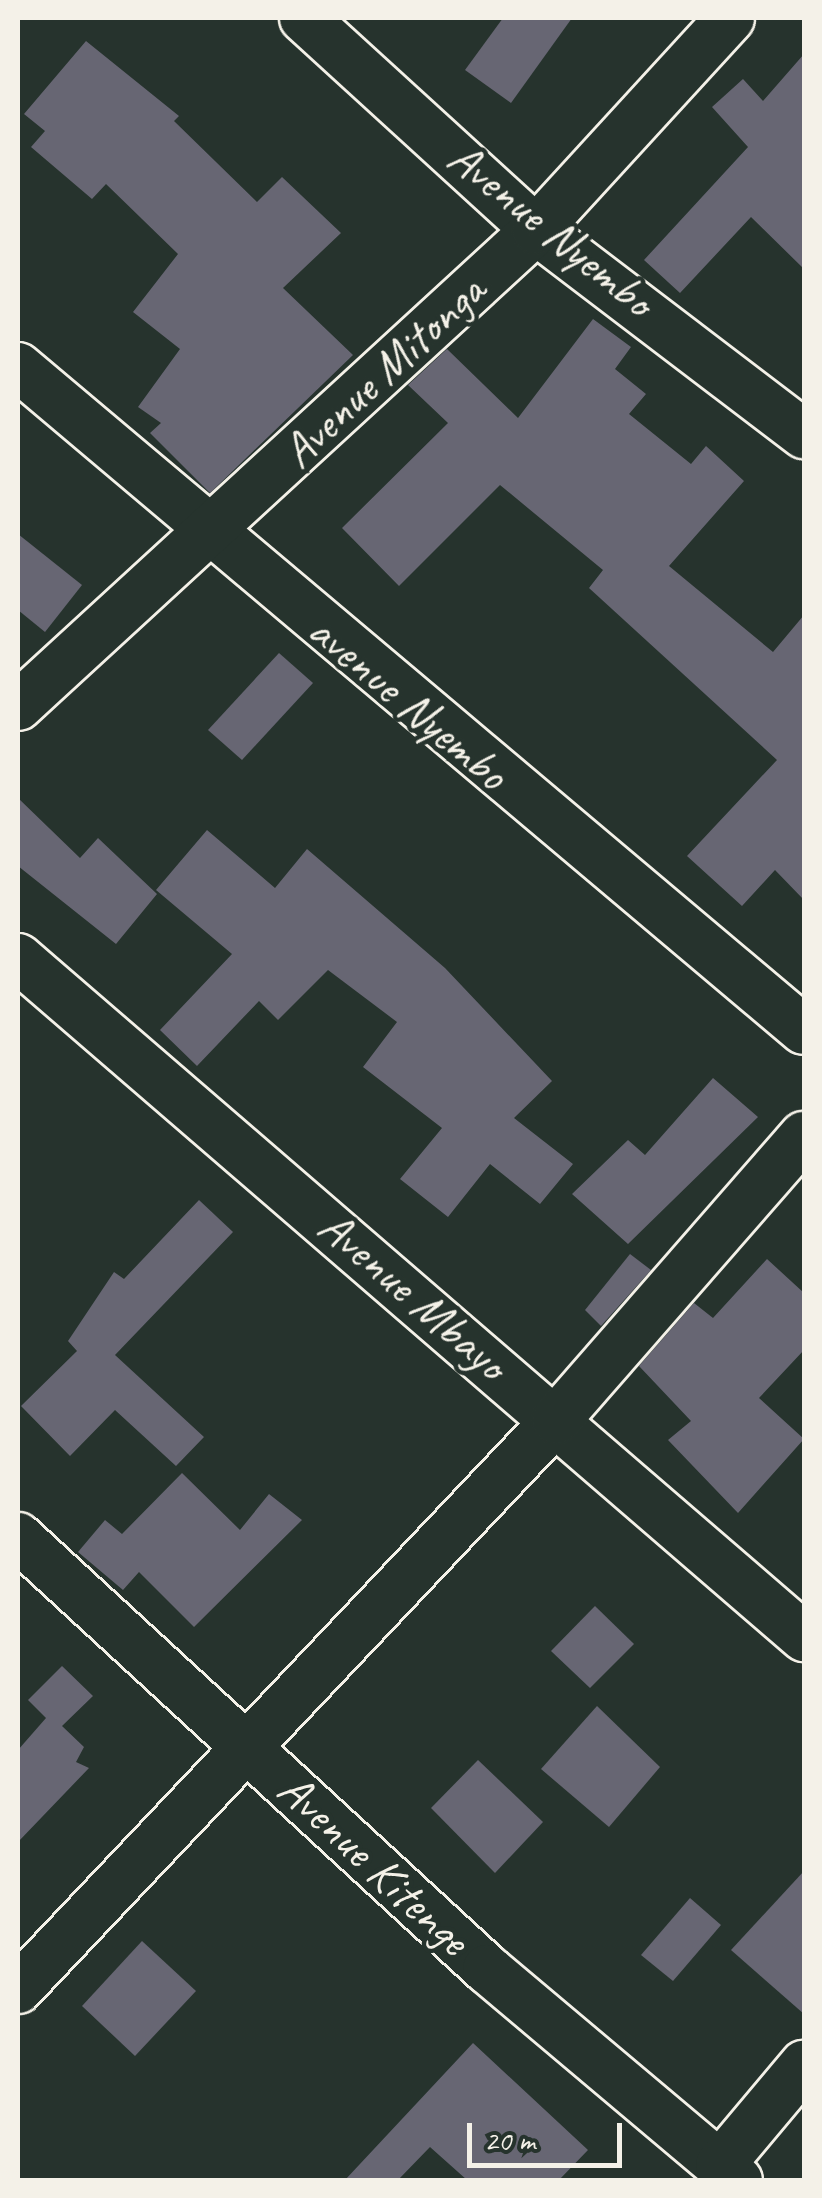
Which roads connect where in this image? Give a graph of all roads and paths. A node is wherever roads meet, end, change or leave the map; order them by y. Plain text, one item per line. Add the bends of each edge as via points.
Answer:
1 (304, 18) edge
2 (730, 18) edge
3 (536, 230) junction
4 (18, 366) edge
5 (804, 434) edge
6 (206, 535) junction
7 (18, 706) edge
8 (18, 958) edge
9 (804, 1030) edge
10 (804, 1136) edge
11 (556, 1420) junction
12 (18, 1538) edge
13 (804, 1637) edge
14 (245, 1744) junction
15 (18, 1989) edge
16 (804, 2065) edge
17 (729, 2173) edge

1 - 3 street, Avenue Nyembo
2 - 3 street, Avenue Mitonga
3 - 5 street, Avenue Nyembo
3 - 6 street, Avenue Mitonga
4 - 6 street, avenue Nyembo
6 - 7 street, Avenue Mitonga
6 - 9 street, avenue Nyembo
8 - 11 street, Avenue Mbayo
10 - 11 street
11 - 13 street, Avenue Mbayo
11 - 14 street
12 - 14 street, Avenue Kitenge
14 - 15 street
14 - 17 street, Avenue Kitenge via 487,1968
16 - 17 street

